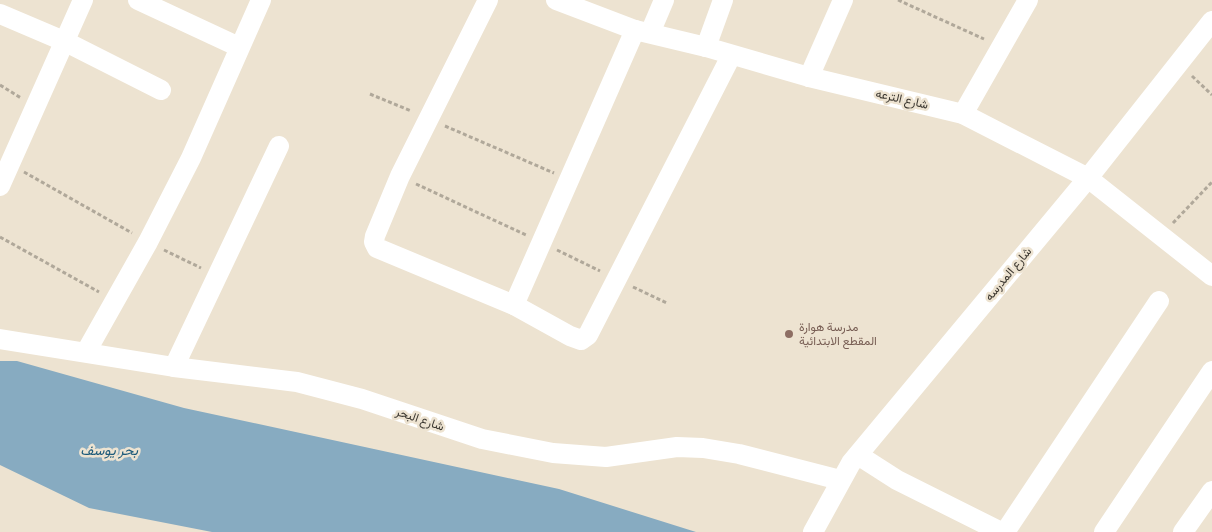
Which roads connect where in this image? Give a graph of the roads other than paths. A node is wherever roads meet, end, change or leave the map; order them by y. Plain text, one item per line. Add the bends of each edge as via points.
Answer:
1 (83, 0) edge
2 (138, 0) edge
3 (261, 0) edge
4 (488, 0) edge
5 (556, 0) edge
6 (664, 0) edge
7 (723, 0) edge
8 (843, 0) edge
9 (1028, 0) edge
10 (0, 14) edge
11 (1212, 21) edge
12 (643, 31) junction
13 (66, 42) junction
14 (706, 47) junction
15 (239, 48) junction
16 (731, 56) junction
17 (809, 77) junction
18 (161, 90) dead end
19 (963, 114) junction
20 (279, 146) dead end
21 (1088, 178) junction
22 (0, 186) edge
23 (1212, 276) edge
24 (1160, 301) dead end
25 (514, 305) junction
26 (0, 339) edge
27 (86, 352) junction
28 (174, 367) junction
29 (1212, 371) edge
30 (858, 455) junction
31 (840, 480) junction
32 (1212, 491) edge
33 (813, 532) edge
34 (1001, 532) edge
35 (1005, 532) edge
36 (1104, 532) edge
37 (1183, 532) edge

1 - 13 street
2 - 15 street
3 - 15 street
4 - 25 street via 400,176 374,242 377,248
5 - 12 street, شارع الترعه
6 - 12 street
7 - 14 street
8 - 17 street
9 - 19 street
10 - 13 street
11 - 21 street, شارع المدرسه
12 - 14 street, شارع الترعه
12 - 25 street via 540,242
13 - 18 street
13 - 22 street
14 - 16 street, شارع الترعه
15 - 27 street via 191,158
16 - 17 street, شارع الترعه
16 - 25 street via 588,335 581,340 570,336
17 - 19 street, شارع الترعه
19 - 21 street, شارع الترعه
20 - 28 street
21 - 23 street, شارع الترعه
21 - 30 street, شارع المدرسه
24 - 35 street
26 - 27 street, شارع البحر
27 - 28 street, شارع البحر
28 - 31 street, شارع البحر via 297,382 362,399 482,438 553,454 606,457 677,447 703,448
29 - 36 street
30 - 31 street, شارع المدرسه
30 - 34 street via 898,480
31 - 33 street, شارع المدرسه
32 - 37 street

